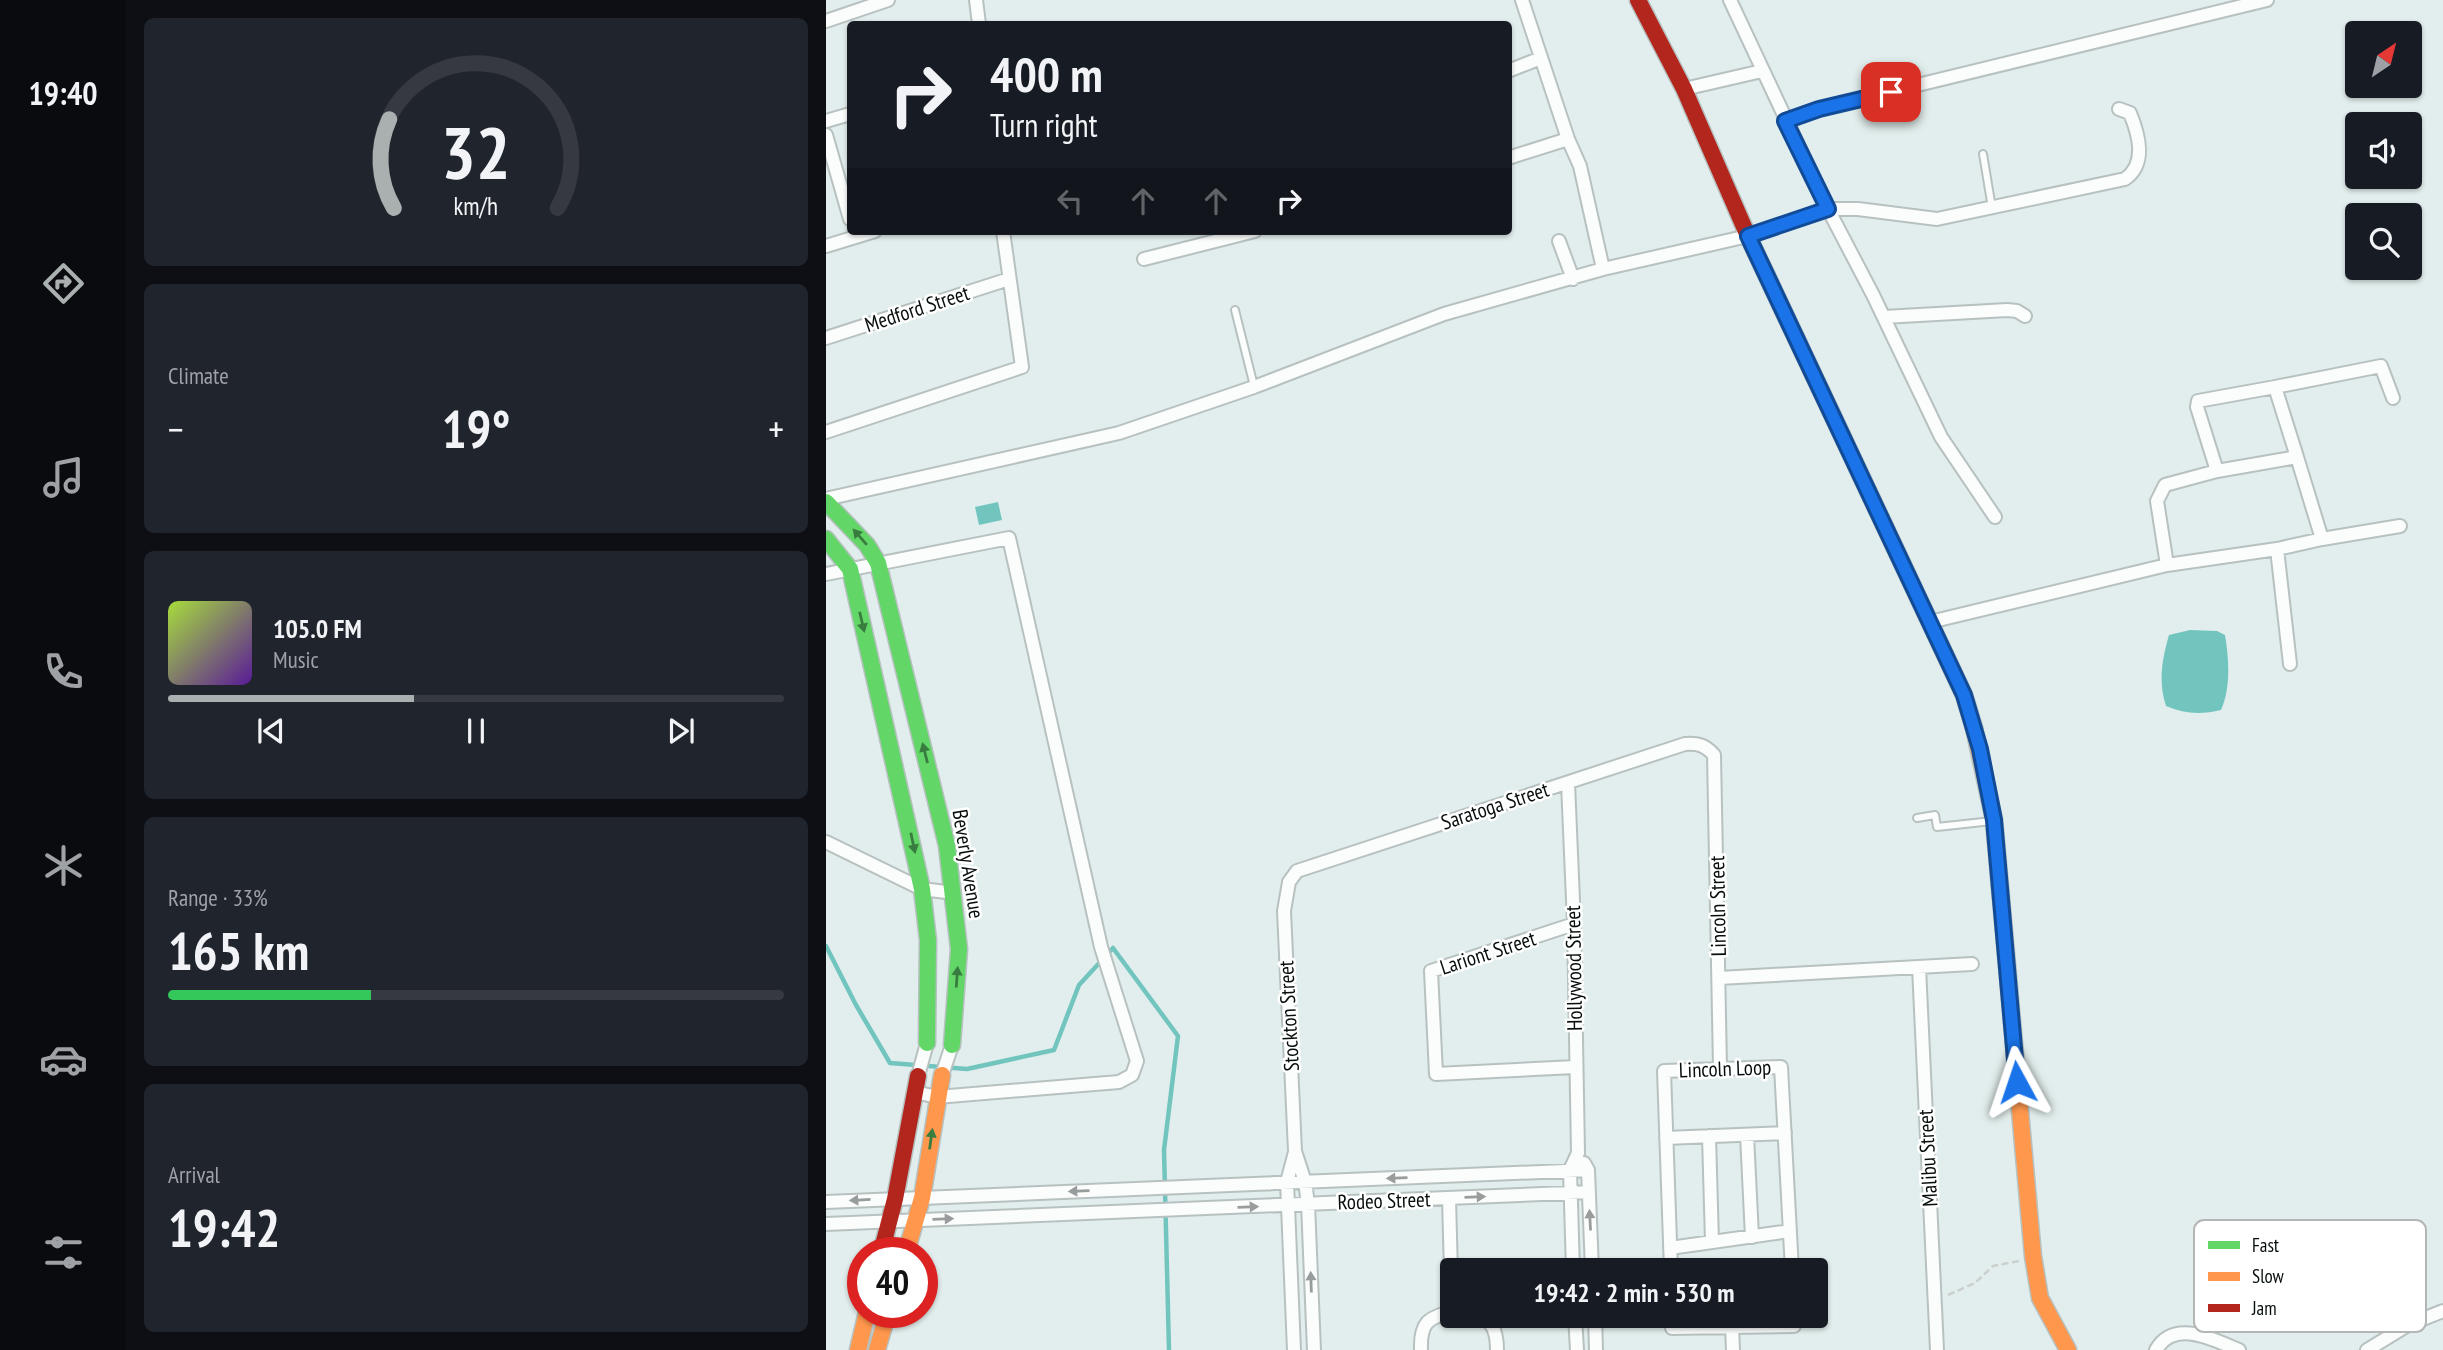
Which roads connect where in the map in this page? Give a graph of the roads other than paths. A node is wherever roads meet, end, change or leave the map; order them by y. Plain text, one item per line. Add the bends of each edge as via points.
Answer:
1 (888, 0) edge
2 (976, 0) edge
3 (1522, 0) edge
4 (1638, 0) edge
5 (1730, 0) edge
6 (2267, 0) edge
7 (826, 21) edge
8 (979, 21) edge
9 (1541, 58) junction
10 (1512, 69) edge
11 (1762, 71) junction
12 (1684, 89) junction
13 (2119, 109) dead end
14 (847, 115) edge
15 (826, 121) edge
16 (1785, 121) junction
17 (826, 135) edge
18 (1568, 139) junction
19 (1983, 154) dead end
20 (1512, 157) edge
21 (847, 208) edge
22 (1992, 208) junction
23 (1828, 209) junction
24 (853, 235) edge
25 (1004, 235) edge
26 (1239, 235) edge
27 (1748, 236) junction
28 (1559, 241) dead end
29 (826, 246) edge
30 (1144, 259) dead end
31 (1603, 269) junction
32 (1009, 279) junction
33 (1573, 279) junction
34 (1235, 310) dead end
35 (2025, 316) dead end
36 (1884, 317) junction
37 (826, 338) edge
38 (1254, 387) junction
39 (2275, 387) junction
40 (2393, 398) dead end
41 (826, 432) edge
42 (2297, 457) junction
43 (2217, 471) junction
44 (826, 500) edge
45 (1995, 517) dead end
46 (2400, 526) dead end
47 (826, 539) edge
48 (2322, 539) junction
49 (2277, 549) junction
50 (878, 564) junction
51 (2167, 565) junction
52 (850, 569) junction
53 (826, 574) edge
54 (1930, 622) junction
55 (2290, 664) dead end
56 (1707, 747) joint
57 (1568, 783) junction
58 (1917, 818) dead end
59 (1994, 820) junction
60 (826, 842) edge
61 (1289, 882) joint
62 (922, 889) junction
63 (954, 893) junction
64 (1574, 924) junction
65 (1972, 964) dead end
66 (1919, 967) junction
67 (1719, 978) junction
68 (927, 1043) joint
69 (952, 1045) joint
70 (1575, 1067) junction
71 (1720, 1068) junction
72 (943, 1075) joint
73 (916, 1084) junction
74 (937, 1097) junction
75 (1785, 1133) junction
76 (1747, 1135) junction
77 (1709, 1136) junction
78 (1666, 1139) junction
79 (1295, 1151) junction
80 (1578, 1153) junction
81 (1570, 1170) junction
82 (1588, 1170) junction
83 (1287, 1182) junction
84 (1305, 1182) junction
85 (1589, 1192) junction
86 (1569, 1193) junction
87 (922, 1198) junction
88 (1449, 1198) junction
89 (895, 1199) junction
90 (826, 1202) edge
91 (1308, 1204) junction
92 (1287, 1205) junction
93 (915, 1221) junction
94 (889, 1222) junction
95 (826, 1224) edge
96 (1790, 1231) junction
97 (885, 1237) edge
98 (910, 1237) edge
99 (1752, 1237) junction
100 (1712, 1242) junction
101 (1670, 1248) junction
102 (1451, 1258) edge
103 (1572, 1258) edge
104 (1592, 1258) edge
105 (1670, 1258) edge
106 (1791, 1258) edge
107 (2443, 1311) edge
108 (1440, 1315) edge
109 (2426, 1318) edge
110 (863, 1328) edge
111 (883, 1328) edge
112 (1493, 1328) edge
113 (1576, 1328) edge
114 (1595, 1328) edge
115 (1732, 1328) edge
116 (2397, 1332) edge
117 (858, 1350) edge
118 (877, 1350) edge
119 (1294, 1350) edge
120 (1314, 1350) edge
121 (1421, 1350) edge
122 (1497, 1350) edge
123 (1577, 1350) edge
124 (1596, 1350) edge
125 (1734, 1350) edge
126 (1937, 1350) edge
127 (2068, 1350) edge
128 (2156, 1350) edge
129 (2239, 1350) edge
130 (2367, 1350) edge

1 - 7 street
2 - 8 street
3 - 9 street
4 - 12 street
5 - 11 street
6 - 16 street
9 - 10 street
9 - 18 street
11 - 12 street
11 - 16 street
12 - 27 street
13 - 22 street via 2130,113 2141,155 2134,173 2112,183
14 - 15 street
16 - 23 street
17 - 21 street
18 - 20 street
18 - 31 street via 1586,185
19 - 22 lane
22 - 23 street via 1937,219
23 - 27 street
23 - 36 street
24 - 29 street
25 - 32 street
26 - 30 street
27 - 31 street
27 - 54 street
28 - 33 street
31 - 33 street
32 - 37 street, Medford Street
32 - 41 street via 1022,367
33 - 38 street via 1444,314
34 - 38 lane
35 - 36 street via 2007,310
36 - 45 street via 1941,437
38 - 44 street via 1119,433
39 - 40 street via 2381,366
39 - 42 street
39 - 43 street via 2198,401
42 - 43 street
42 - 48 street
43 - 51 street via 2165,485 2160,492 2157,501
50 -> 44 street, Beverly Avenue
46 - 48 street
47 - 52 street
48 - 49 street
49 - 51 street
49 - 55 street
50 - 52 street
63 -> 50 street, Beverly Avenue via 944,832
50 - 74 street via 1009,538 1101,947 1137,1061 1132,1075 1119,1082
51 - 54 street
52 - 53 street
52 -> 62 street
54 - 59 street via 1964,695
56 - 57 street, Saratoga Street via 1685,744
56 - 67 street, Lincoln Street via 1714,755
57 - 61 street, Saratoga Street via 1311,865 1297,871
57 - 64 street, Hollywood Street
58 - 59 lane via 1935,815 1937,827
59 - 127 street via 2033,1256 2040,1298
60 - 62 street
61 - 79 street, Stockton Street via 1284,911
62 - 63 street
62 - 68 street via 928,940
69 -> 63 street, Beverly Avenue via 959,948
64 - 70 street, Hollywood Street
64 - 70 street, Lariont Street via 1431,971 1436,1074
65 - 66 street
66 - 67 street
66 - 126 street, Malibu Street
67 - 71 street, Lincoln Street
68 - 73 street
69 - 72 street, Beverly Avenue
70 - 80 street, Hollywood Street
71 - 75 street, Lincoln Loop via 1781,1067
71 - 78 street, Lincoln Loop via 1664,1071
72 - 74 street, Beverly Avenue
73 - 74 street
73 - 89 street
87 -> 74 street, Beverly Avenue
75 - 76 street
75 - 96 street, Lincoln Loop
76 - 77 street
76 - 99 street
77 - 78 street
77 - 100 street
78 - 101 street, Lincoln Loop
79 - 83 street
79 - 84 street
80 - 81 street
80 - 82 street
81 - 82 street, Rodeo Street
81 -> 84 street, Rodeo Street
81 - 86 street
82 - 85 street
83 - 84 street, Rodeo Street
83 -> 87 street, Rodeo Street
83 - 92 street
84 - 91 street
85 - 86 street, Rodeo Street
104 -> 85 street
88 -> 86 street, Rodeo Street
86 - 103 street
87 - 89 street
87 - 93 street, Beverly Avenue
88 - 91 street, Rodeo Street
88 - 102 street
89 -> 90 street
89 - 94 street
91 - 92 street, Rodeo Street
120 -> 91 street
93 -> 92 street, Rodeo Street
92 - 119 street
93 - 94 street
93 - 98 street, Beverly Avenue
94 - 95 street
94 - 97 street
96 - 99 street
96 - 106 street, Lincoln Loop
99 - 100 street
100 - 101 street
101 - 105 street, Lincoln Loop
107 - 109 street
108 - 121 street via 1426,1323 1420,1334
110 - 117 street
111 - 118 street
112 - 122 street
113 - 123 street
114 - 124 street
115 - 125 street
116 - 130 street
128 - 129 street via 2173,1335 2188,1332

